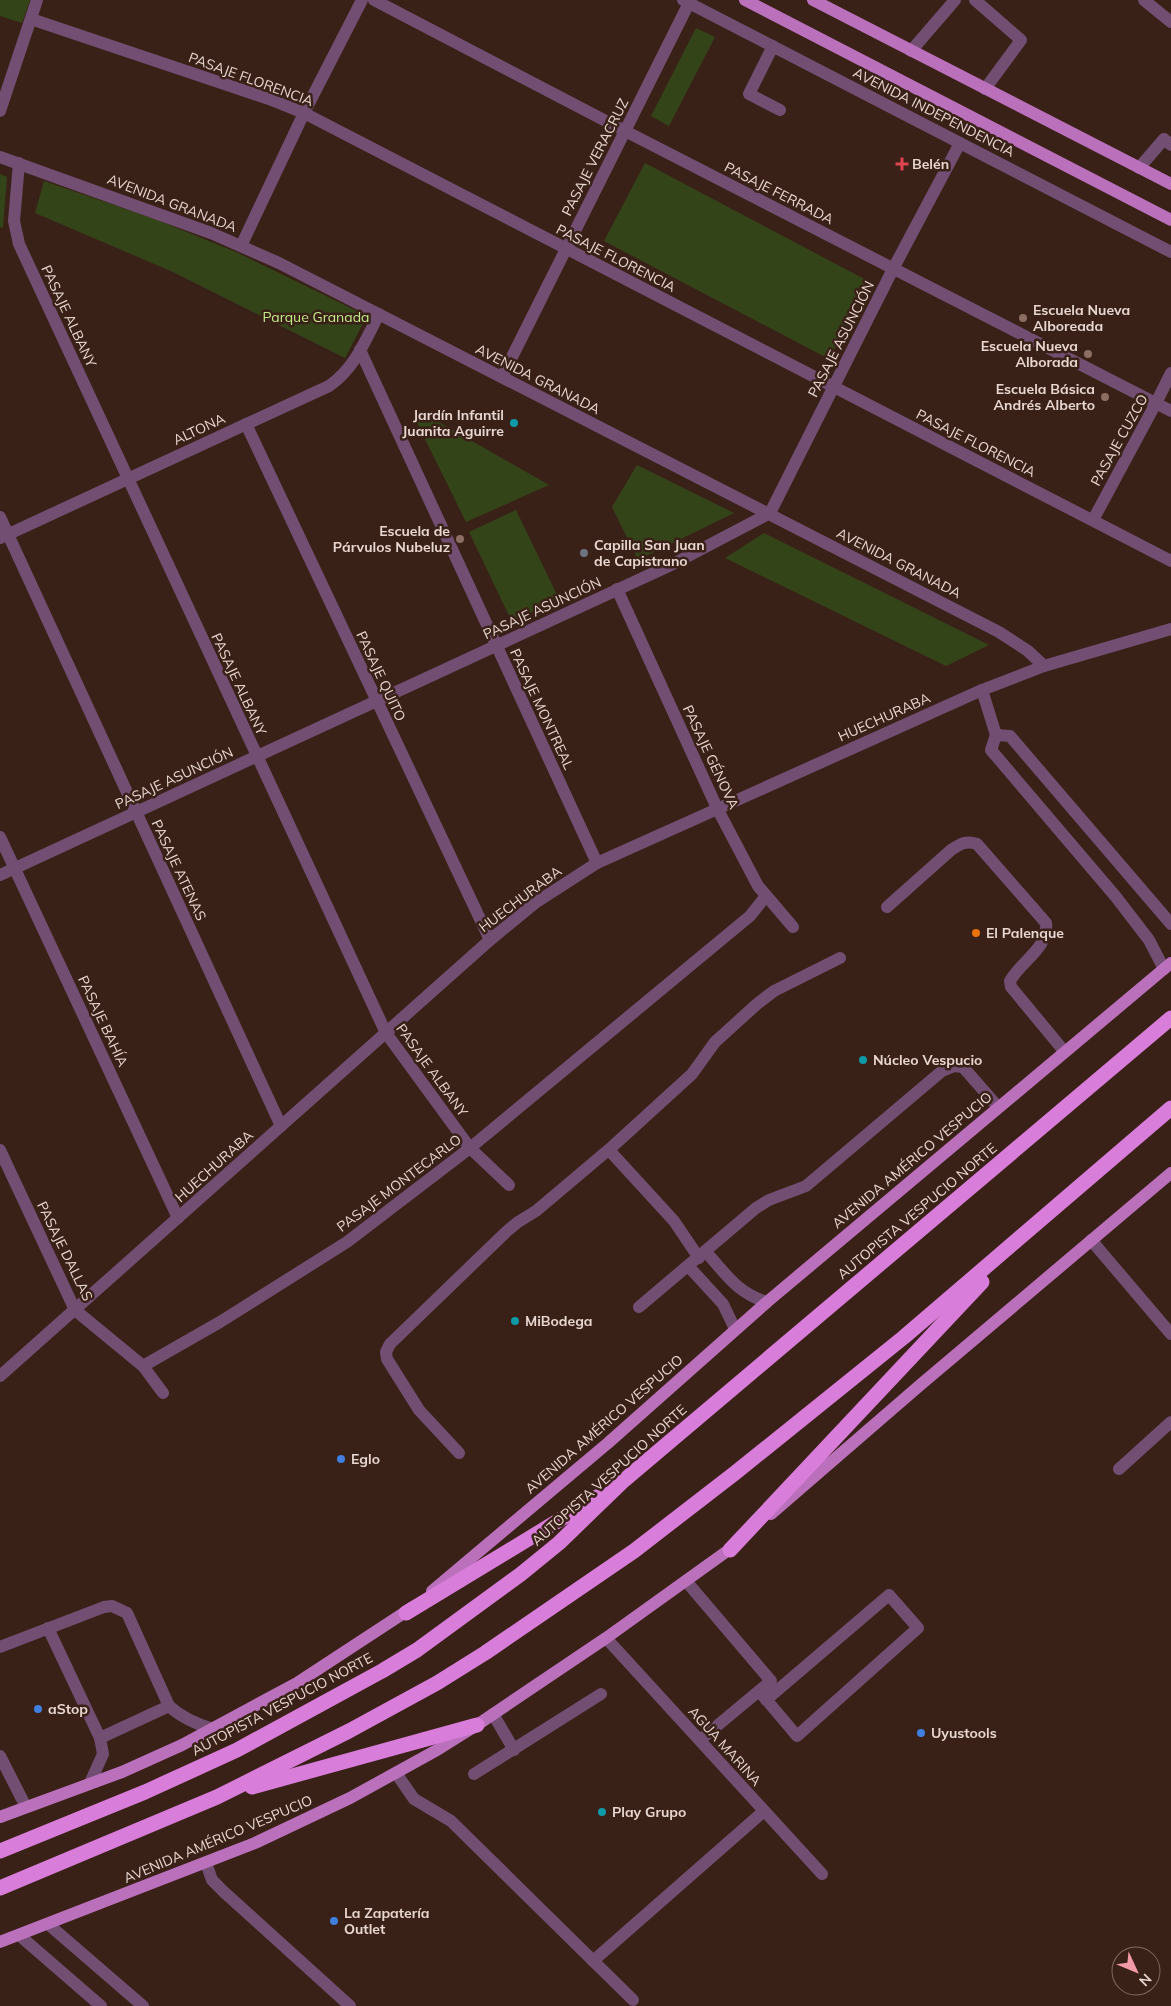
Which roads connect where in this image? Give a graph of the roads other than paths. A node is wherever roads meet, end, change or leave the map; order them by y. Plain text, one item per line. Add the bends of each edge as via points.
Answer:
1 (37, 0) edge
2 (362, 0) edge
3 (374, 0) edge
4 (745, 0) edge
5 (813, 0) edge
6 (955, 0) edge
7 (975, 0) edge
8 (1144, 0) edge
9 (686, 1) edge
10 (31, 19) junction
11 (1171, 22) edge
12 (773, 46) junction
13 (911, 51) junction
14 (985, 89) junction
15 (780, 110) dead end
16 (0, 112) edge
17 (304, 113) junction
18 (625, 131) junction
19 (960, 143) junction
20 (1171, 145) edge
21 (0, 157) edge
22 (19, 163) junction
23 (1139, 168) junction
24 (1171, 184) edge
25 (1171, 220) edge
26 (241, 246) junction
27 (566, 249) junction
28 (1171, 252) edge
29 (893, 269) junction
30 (380, 314) junction
31 (360, 350) junction
32 (1171, 373) edge
33 (502, 377) junction
34 (833, 387) junction
35 (1156, 404) junction
36 (1171, 411) edge
37 (246, 424) junction
38 (128, 479) junction
39 (770, 513) junction
40 (0, 517) edge
41 (1092, 520) junction
42 (4, 536) edge
43 (1171, 561) edge
44 (617, 589) junction
45 (1171, 629) edge
46 (496, 646) junction
47 (1044, 666) junction
48 (982, 690) junction
49 (376, 701) junction
50 (996, 735) junction
51 (256, 757) junction
52 (717, 808) junction
53 (136, 812) junction
54 (0, 837) edge
55 (597, 863) junction
56 (15, 868) junction
57 (0, 875) edge
58 (766, 896) junction
59 (887, 907) dead end
60 (1171, 924) edge
61 (793, 928) dead end
62 (490, 940) junction
63 (840, 958) dead end
64 (1167, 966) edge
65 (1171, 1018) edge
66 (386, 1033) junction
67 (1064, 1051) junction
68 (998, 1107) junction
69 (1171, 1108) edge
70 (281, 1126) junction
71 (470, 1148) junction
72 (0, 1150) edge
73 (609, 1150) junction
74 (1171, 1173) edge
75 (509, 1185) dead end
76 (178, 1218) junction
77 (1031, 1230) junction
78 (1091, 1240) junction
79 (698, 1259) junction
80 (767, 1302) junction
81 (639, 1307) dead end
82 (75, 1310) junction
83 (735, 1329) junction
84 (1171, 1334) edge
85 (143, 1366) junction
86 (0, 1376) edge
87 (163, 1394) dead end
88 (1171, 1422) edge
89 (459, 1453) dead end
90 (1118, 1469) dead end
91 (622, 1482) junction
92 (730, 1550) junction
93 (686, 1581) junction
94 (406, 1613) junction
95 (48, 1628) junction
96 (606, 1638) junction
97 (0, 1647) edge
98 (601, 1694) dead end
99 (762, 1696) junction
100 (169, 1706) junction
101 (494, 1714) junction
102 (476, 1725) junction
103 (213, 1729) junction
104 (100, 1738) junction
105 (700, 1740) junction
106 (514, 1750) junction
107 (0, 1756) edge
108 (396, 1773) junction
109 (474, 1774) dead end
110 (90, 1783) junction
111 (216, 1797) junction
112 (26, 1807) junction
113 (764, 1811) junction
114 (0, 1817) edge
115 (0, 1851) edge
116 (206, 1863) junction
117 (822, 1874) dead end
118 (0, 1888) edge
119 (48, 1924) junction
120 (20, 1935) junction
121 (0, 1942) edge
122 (593, 1961) junction
123 (633, 2000) dead end
124 (101, 2006) edge
125 (142, 2006) edge
126 (350, 2006) edge

1 - 10 street
2 - 17 street
3 - 18 street, PASAJE FERRADA
4 - 25 main road, AVENIDA INDEPENDENCIA
5 - 13 main road
6 - 13 street
7 - 14 street via 1021,40
8 - 11 street
9 - 12 street, AVENIDA INDEPENDENCIA
9 - 18 street, PASAJE VERACRUZ
10 - 16 street
10 - 17 street, PASAJE FLORENCIA
12 - 15 street via 749,94
12 - 19 street, AVENIDA INDEPENDENCIA
13 - 14 main road
14 - 23 main road
17 - 26 street
17 - 27 street, PASAJE FLORENCIA
18 - 27 street, PASAJE VERACRUZ
18 - 29 street, PASAJE FERRADA
19 - 28 street, AVENIDA INDEPENDENCIA
19 - 29 street, PASAJE ASUNCIÓN
20 - 23 street via 1164,139
21 - 22 street, AVENIDA GRANADA
22 - 26 street, AVENIDA GRANADA
22 - 38 street, PASAJE ALBANY via 14,221 19,244
23 - 24 main road
26 - 30 street, AVENIDA GRANADA
27 - 33 street, PASAJE VERACRUZ
27 - 34 street, PASAJE FLORENCIA
29 - 34 street, PASAJE ASUNCIÓN
29 - 35 street, PASAJE FERRADA
30 - 31 street, ALTONA
30 - 33 street, AVENIDA GRANADA
31 - 37 street, ALTONA via 346,372 329,386
31 - 46 street, PASAJE MONTREAL
32 - 35 street, PASAJE CUZCO
33 - 39 street, AVENIDA GRANADA
34 - 39 street, PASAJE ASUNCIÓN
34 - 41 street, PASAJE FLORENCIA
35 - 36 street, PASAJE FERRADA
35 - 41 street, PASAJE CUZCO
37 - 38 street, ALTONA
37 - 49 street, PASAJE QUITO
38 - 42 street, ALTONA
38 - 51 street, PASAJE ALBANY
39 - 44 street, PASAJE ASUNCIÓN via 673,564
39 - 47 street, AVENIDA GRANADA via 999,632
40 - 42 street, PASAJE ATENAS
41 - 43 street, PASAJE FLORENCIA
42 - 53 street, PASAJE ATENAS
44 - 46 street, PASAJE ASUNCIÓN
44 - 52 street, PASAJE GÉNOVA
45 - 47 street, HUECHURABA
46 - 49 street, PASAJE ASUNCIÓN
46 - 55 street, PASAJE MONTREAL
47 - 48 street, HUECHURABA
48 - 50 street
48 - 52 street, HUECHURABA
49 - 51 street, PASAJE ASUNCIÓN
49 - 62 street, PASAJE QUITO
50 - 60 street via 1010,736
50 - 64 street via 991,750 1116,897
51 - 53 street, PASAJE ASUNCIÓN
51 - 66 street, PASAJE ALBANY
52 - 55 street, HUECHURABA
52 - 58 street, PASAJE GÉNOVA
53 - 56 street, PASAJE ASUNCIÓN
53 - 70 street, PASAJE ATENAS
54 - 56 street, PASAJE BAHÍA
55 - 62 street, HUECHURABA via 535,903
56 - 57 street, PASAJE ASUNCIÓN
56 - 76 street, PASAJE BAHÍA
58 - 61 street, PASAJE GÉNOVA
58 - 71 street, PASAJE MONTECARLO via 750,916
59 - 67 street via 951,850 963,843 977,844 1046,922 1047,931 1041,945 1010,981 1011,987
62 - 66 street, HUECHURABA
63 - 73 street via 774,991 757,1004 715,1042 692,1074
64 - 67 main road, AVENIDA AMÉRICO VESPUCIO
65 - 91 highway, AUTOPISTA VESPUCIO NORTE
66 - 70 street, HUECHURABA
66 - 71 street, PASAJE ALBANY
67 - 68 main road, AVENIDA AMÉRICO VESPUCIO
68 - 79 street via 963,1067 954,1066 942,1071 806,1186 769,1200
68 - 80 main road, AVENIDA AMÉRICO VESPUCIO
69 - 77 highway
70 - 76 street, HUECHURABA
71 - 75 street, PASAJE ALBANY
71 - 85 street, PASAJE MONTECARLO via 347,1242
72 - 82 street, PASAJE DALLAS
73 - 79 street via 674,1221
73 - 89 street via 506,1232 390,1344 386,1352 387,1359 419,1410
74 - 78 main road, AVENIDA AMÉRICO VESPUCIO
76 - 82 street, HUECHURABA
77 - 92 highway
77 - 111 highway via 904,1337 641,1546 437,1683 348,1732
78 - 84 street
78 - 92 main road, AVENIDA AMÉRICO VESPUCIO
79 - 80 street via 751,1297
79 - 81 street
79 - 83 street
80 - 83 main road, AVENIDA AMÉRICO VESPUCIO
82 - 85 street, PASAJE DALLAS
82 - 86 street, HUECHURABA
83 - 94 main road, AVENIDA AMÉRICO VESPUCIO via 608,1443
85 - 87 street, PASAJE DALLAS
88 - 90 street
91 - 94 highway
91 - 115 highway, AUTOPISTA VESPUCIO NORTE via 521,1574 396,1662 237,1750 145,1792
92 - 93 main road, AVENIDA AMÉRICO VESPUCIO
93 - 96 main road, AVENIDA AMÉRICO VESPUCIO
93 - 99 street via 771,1681
94 - 103 main road, AVENIDA AMÉRICO VESPUCIO via 298,1683
95 - 97 street
95 - 100 street via 104,1607 112,1606 127,1613
95 - 104 street
96 - 101 main road, AVENIDA AMÉRICO VESPUCIO
96 - 105 street, AGUA MARINA
98 - 106 street
99 - 99 street via 796,1736 918,1628 889,1594
99 - 105 street
100 - 103 street via 191,1721
100 - 104 street
101 - 102 main road, AVENIDA AMÉRICO VESPUCIO
101 - 106 street
102 - 108 main road, AVENIDA AMÉRICO VESPUCIO
102 - 111 highway
103 - 110 main road, AVENIDA AMÉRICO VESPUCIO
104 - 110 street via 103,1754
105 - 113 street, AGUA MARINA
106 - 109 street
107 - 112 street
108 - 116 main road, AVENIDA AMÉRICO VESPUCIO via 303,1821
108 - 122 street via 414,1799 451,1822
110 - 112 main road, AVENIDA AMÉRICO VESPUCIO
111 - 118 highway
112 - 114 main road, AVENIDA AMÉRICO VESPUCIO
113 - 117 street, AGUA MARINA
113 - 122 street
116 - 119 main road, AVENIDA AMÉRICO VESPUCIO
116 - 126 street via 212,1880 224,1892
119 - 120 main road, AVENIDA AMÉRICO VESPUCIO
119 - 125 street
120 - 121 main road, AVENIDA AMÉRICO VESPUCIO
120 - 124 street
122 - 123 street

